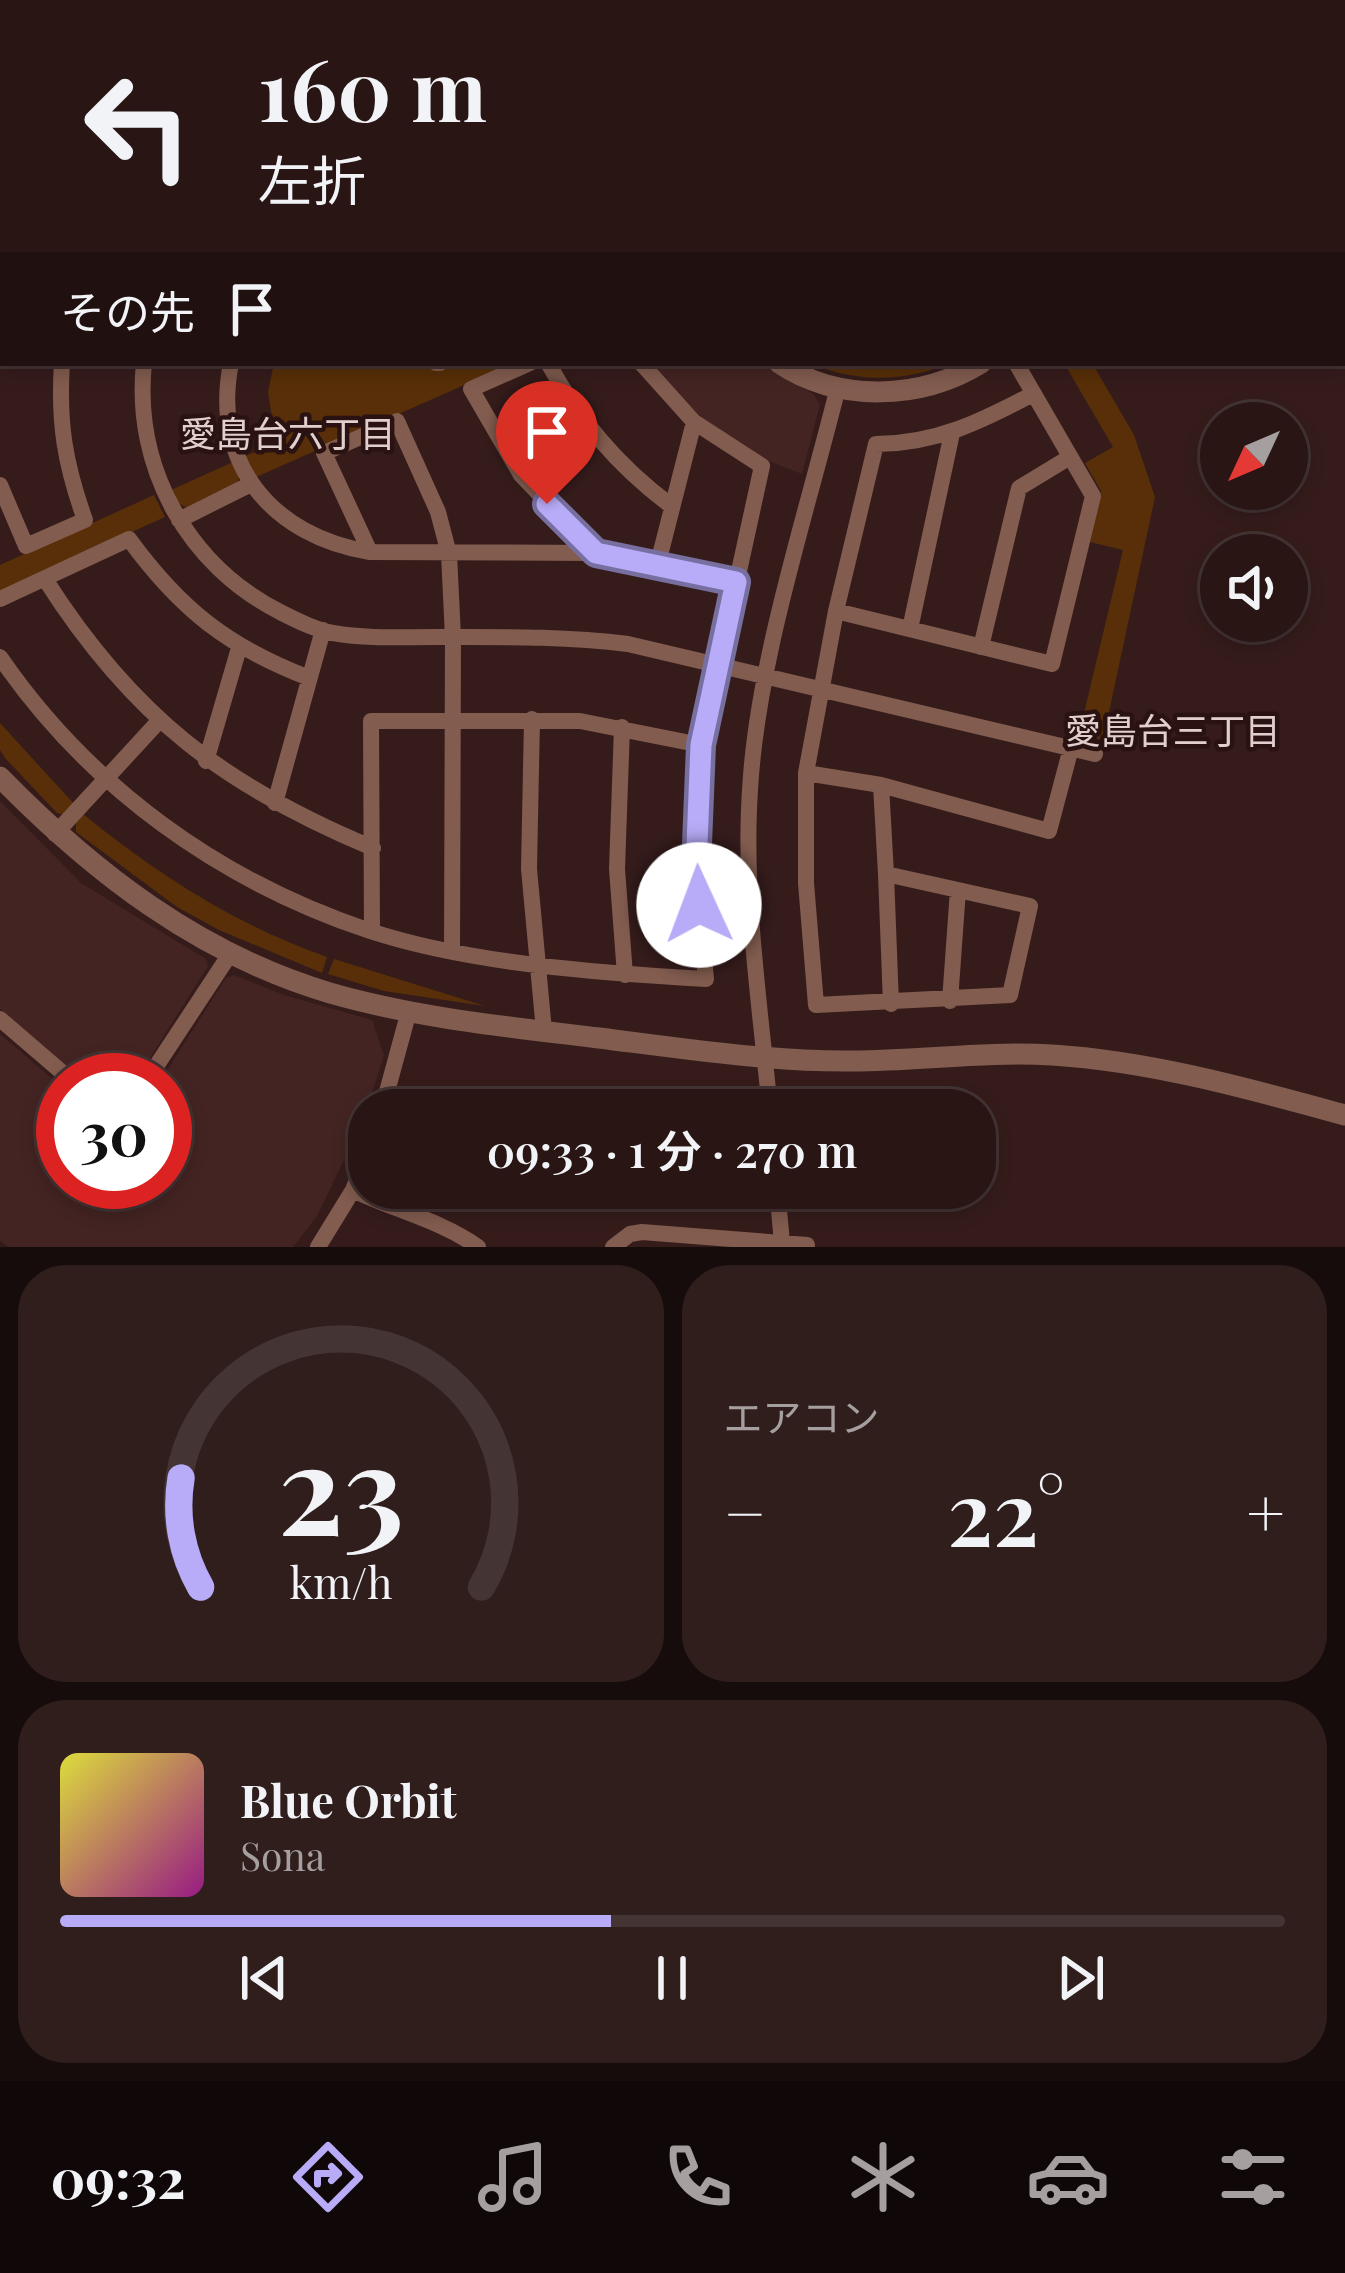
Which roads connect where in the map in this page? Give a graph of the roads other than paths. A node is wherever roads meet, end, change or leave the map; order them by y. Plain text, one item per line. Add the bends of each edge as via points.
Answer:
1 (62, 366) edge
2 (144, 366) edge
3 (230, 366) edge
4 (523, 366) edge
5 (550, 366) edge
6 (644, 366) edge
7 (786, 366) edge
8 (975, 366) edge
9 (1018, 366) edge
10 (838, 387) junction
11 (1034, 394) junction
12 (694, 422) junction
13 (952, 434) junction
14 (1070, 458) junction
15 (251, 484) junction
16 (0, 485) edge
17 (670, 505) junction
18 (178, 520) junction
19 (370, 552) junction
20 (596, 553) junction
21 (449, 554) junction
22 (658, 563) junction
23 (45, 579) junction
24 (736, 582) junction
25 (0, 599) edge
26 (836, 610) junction
27 (910, 629) junction
28 (323, 630) junction
29 (453, 637) junction
30 (981, 646) junction
31 (239, 648) junction
32 (0, 658) edge
33 (718, 663) junction
34 (767, 674) junction
35 (309, 678) junction
36 (819, 687) junction
37 (532, 719) junction
38 (454, 720) junction
39 (159, 721) junction
40 (622, 727) junction
41 (701, 745) junction
42 (1071, 748) junction
43 (1095, 754) dead end
44 (206, 761) junction
45 (806, 773) junction
46 (0, 777) edge
47 (106, 779) junction
48 (881, 785) junction
49 (275, 803) junction
50 (56, 834) junction
51 (373, 848) junction
52 (886, 874) junction
53 (958, 890) junction
54 (372, 932) junction
55 (452, 951) junction
56 (230, 954) junction
57 (540, 963) junction
58 (625, 974) junction
59 (950, 1001) junction
60 (891, 1004) junction
61 (409, 1011) junction
62 (0, 1019) edge
63 (544, 1031) junction
64 (40, 1053) edge
65 (165, 1053) edge
66 (765, 1054) junction
67 (388, 1089) edge
68 (768, 1089) edge
69 (1345, 1115) edge
70 (348, 1198) edge
71 (391, 1209) edge
72 (779, 1209) edge
73 (782, 1243) junction
74 (807, 1245) edge
75 (318, 1247) edge
76 (478, 1247) edge
77 (613, 1247) edge

1 - 16 street via 58,418 85,520 26,545
2 - 18 street via 148,441
3 - 15 street via 228,425
4 - 20 street via 471,389 521,475
5 - 17 street via 599,442
6 - 12 street
7 - 10 street
8 - 10 street via 919,389
9 - 11 street
10 - 34 street
11 - 13 street
11 - 14 street
12 - 17 street
12 - 24 street via 762,466
13 - 26 street via 876,444
13 - 27 street
14 - 30 street via 1018,488
14 - 30 street via 1093,496 1052,664
15 - 18 street
15 - 19 street via 308,535
17 - 22 street
18 - 28 street via 248,594
19 - 21 street
19 - 21 street via 324,453 397,422
20 - 21 street
20 - 22 street
21 - 29 street
22 - 24 street
23 - 25 street
23 - 31 street via 129,539 183,605
23 - 39 street via 76,629
24 - 33 street
26 - 27 street
26 - 36 street
27 - 30 street
28 - 29 street
28 - 35 street
29 - 33 street via 575,637
29 - 38 street
31 - 35 street
31 - 44 street
32 - 47 street
33 - 34 street
33 - 41 street
34 - 36 street
34 - 66 street via 748,838
35 - 49 street
36 - 42 street
36 - 45 street
37 - 38 street
37 - 40 street
37 - 57 street via 529,869
38 - 51 street via 371,721
38 - 55 street
39 - 44 street
39 - 47 street
40 - 41 street
40 - 58 street via 617,850
41 - 58 street via 696,869 706,979
42 - 43 street
42 - 48 street via 1049,831
44 - 49 street
45 - 48 street
45 - 60 street via 816,1005
46 - 50 street
47 - 50 street
47 - 54 street via 221,864
48 - 52 street
49 - 51 street
50 - 56 street via 167,919
51 - 54 street
52 - 53 street
52 - 60 street
53 - 59 street
53 - 59 street via 1030,906 1010,995
54 - 55 street
55 - 57 street
56 - 61 street via 301,984
56 - 65 street
57 - 58 street
57 - 63 street
59 - 60 street
61 - 63 street
61 - 67 street
62 - 64 street
63 - 66 street
66 - 68 street
66 - 69 street via 850,1062 1056,1055
70 - 75 street
71 - 76 street
72 - 73 street
73 - 74 street
73 - 77 street via 642,1232

